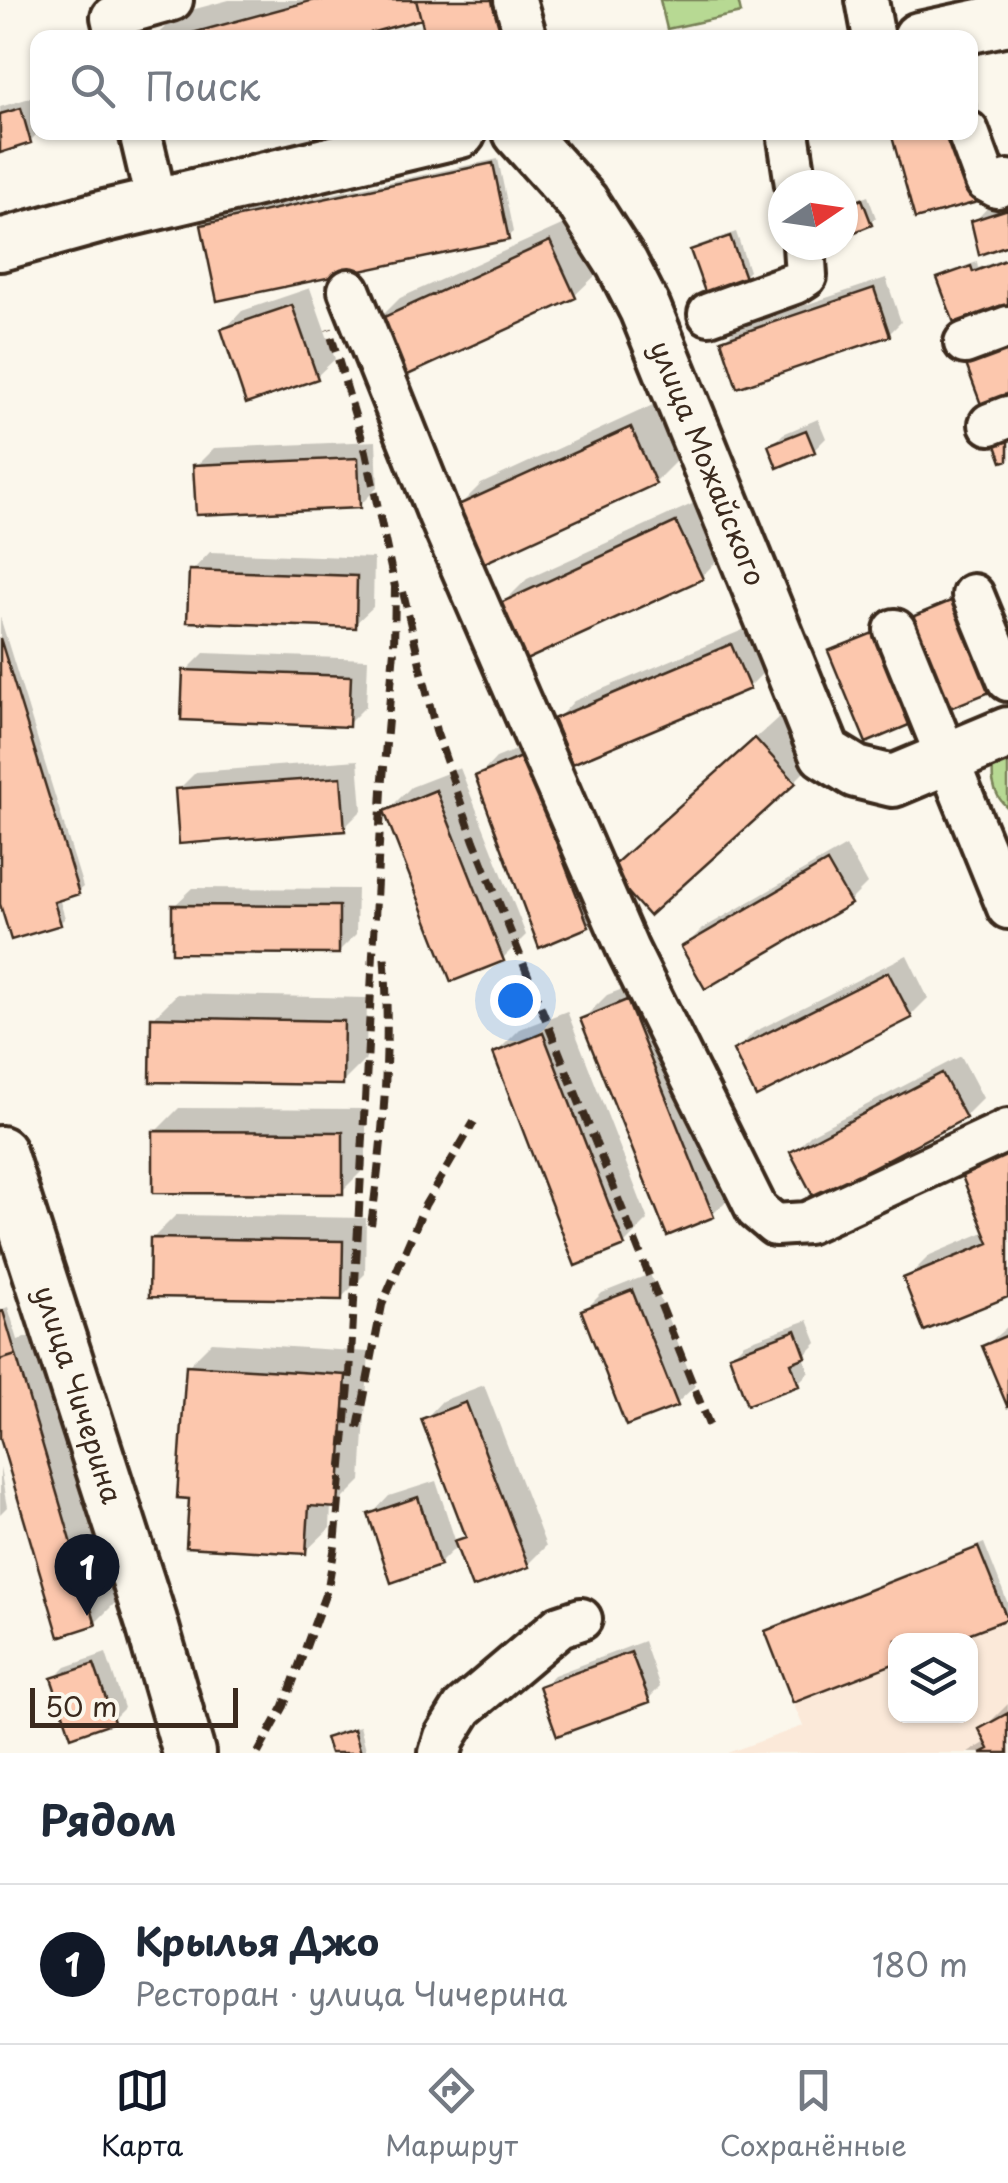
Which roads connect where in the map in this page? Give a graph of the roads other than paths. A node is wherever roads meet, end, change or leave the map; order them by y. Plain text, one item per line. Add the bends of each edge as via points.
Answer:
1 (172, 0) edge
2 (515, 0) edge
3 (867, 0) edge
4 (114, 18) edge
5 (1008, 19) edge
6 (524, 30) edge
7 (873, 30) edge
8 (957, 30) edge
9 (142, 140) edge
10 (426, 140) edge
11 (525, 140) edge
12 (789, 140) edge
13 (971, 140) edge
14 (794, 170) edge
15 (1008, 182) edge
16 (157, 204) junction
17 (0, 244) edge
18 (805, 260) edge
19 (348, 290) dead end
20 (710, 314) dead end
21 (1008, 327) edge
22 (965, 343) dead end
23 (973, 595) dead end
24 (895, 630) dead end
25 (1008, 680) edge
26 (1008, 734) edge
27 (948, 759) junction
28 (1008, 908) edge
29 (1008, 1130) edge
30 (0, 1152) edge
31 (581, 1619) dead end
32 (189, 1753) edge
33 (440, 1753) edge

1 - 4 street
2 - 6 street
3 - 7 street
5 - 8 main road
9 - 16 street
10 - 16 main road
11 - 27 main road, улица Можайского via 583,204 645,309 825,753 856,772 893,781
12 - 14 street
13 - 15 street via 986,181 997,187
16 - 17 main road
18 - 20 street via 806,276 796,283
19 - 29 street via 628,950 757,1210 775,1225 807,1223
21 - 22 street
23 - 25 street
24 - 27 street
26 - 27 main road
27 - 28 street
30 - 32 main road, улица Чичерина
31 - 33 street via 560,1626 463,1708

